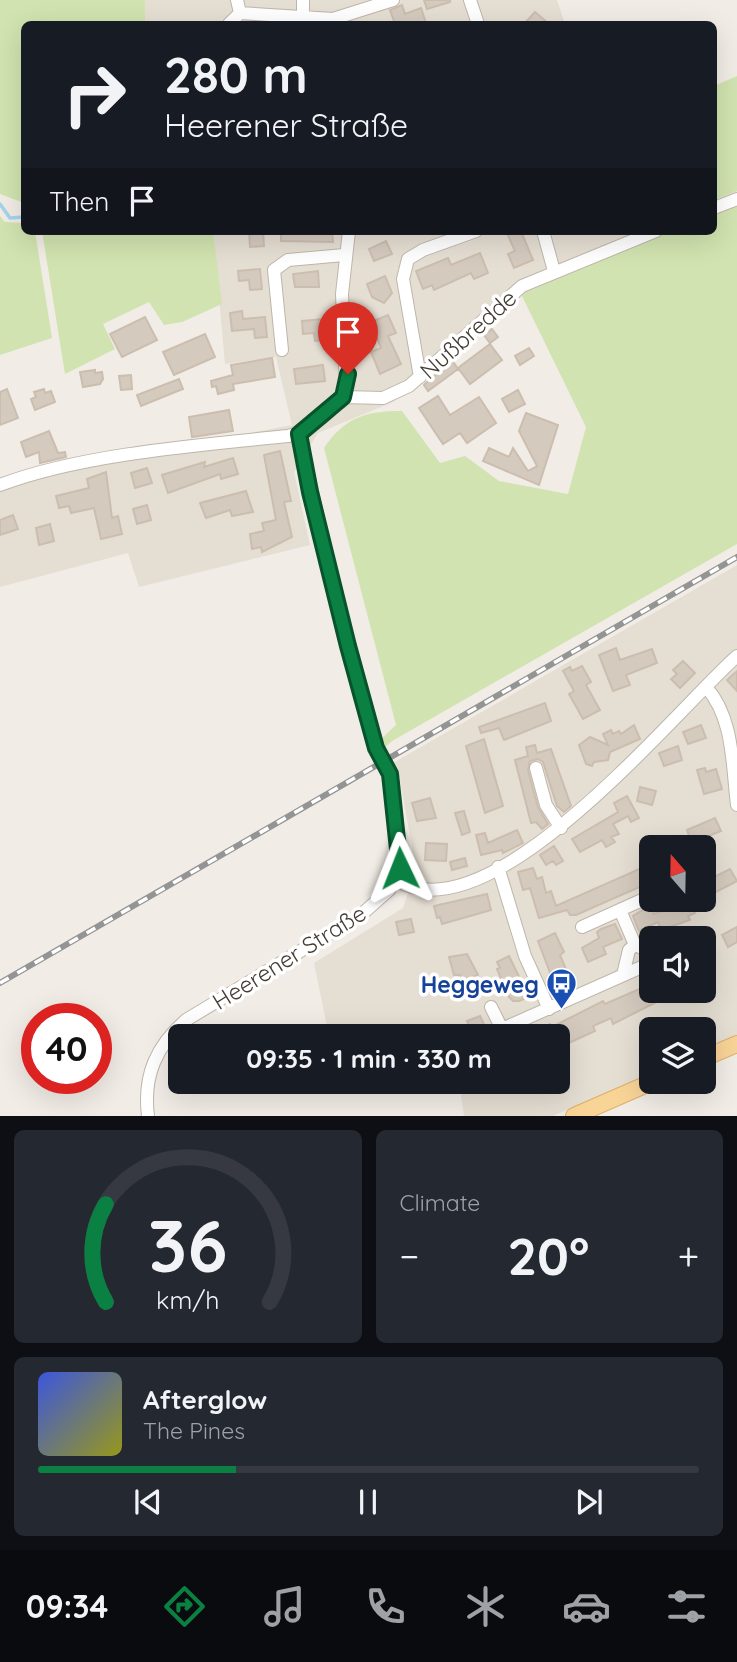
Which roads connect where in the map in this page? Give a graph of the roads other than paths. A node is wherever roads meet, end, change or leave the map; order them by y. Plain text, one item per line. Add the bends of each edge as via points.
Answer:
1 (303, 0) edge
2 (393, 0) edge
3 (470, 0) edge
4 (238, 6) edge
5 (303, 20) edge
6 (477, 21) edge
7 (737, 199) edge
8 (717, 207) edge
9 (348, 235) edge
10 (466, 235) edge
11 (544, 235) edge
12 (646, 235) edge
13 (344, 255) junction
14 (554, 271) junction
15 (282, 350) dead end
16 (419, 377) junction
17 (343, 397) junction
18 (299, 434) junction
19 (0, 485) edge
20 (737, 656) edge
21 (706, 687) junction
22 (536, 768) dead end
23 (737, 798) edge
24 (737, 805) edge
25 (561, 828) junction
26 (498, 867) junction
27 (396, 880) junction
28 (639, 901) edge
29 (620, 910) junction
30 (582, 927) dead end
31 (635, 945) junction
32 (622, 975) junction
33 (491, 1007) dead end
34 (549, 1009) junction
35 (737, 1044) edge
36 (716, 1053) edge
37 (639, 1088) edge
38 (148, 1116) edge
39 (574, 1116) edge

1 - 5 street
2 - 5 street via 333,19
3 - 6 street
4 - 5 street
7 - 8 street
9 - 13 street
10 - 16 street via 408,259 403,279
11 - 14 street
12 - 14 street, Nußbredde
13 - 15 street via 288,260 274,270
13 - 17 street via 348,374
14 - 16 street, Nußbredde via 506,298 474,332
16 - 17 street, Nußbredde via 395,395
17 - 18 street
18 - 19 street via 123,457 23,476
18 - 27 street via 349,649 376,748 391,780 401,858
20 - 21 street
21 - 23 street via 716,698 727,730
21 - 25 street
22 - 25 street via 547,804
23 - 24 street
25 - 26 street
26 - 27 street via 435,889 410,887
26 - 34 street via 525,956
27 - 38 street, Heerener Straße via 362,914 186,1020 166,1037 149,1072 145,1093
28 - 29 street
29 - 30 street
29 - 31 street
31 - 32 street via 629,950
31 - 32 street via 646,948 649,959
32 - 34 street
33 - 34 street via 502,1030
35 - 36 main road
37 - 39 main road

